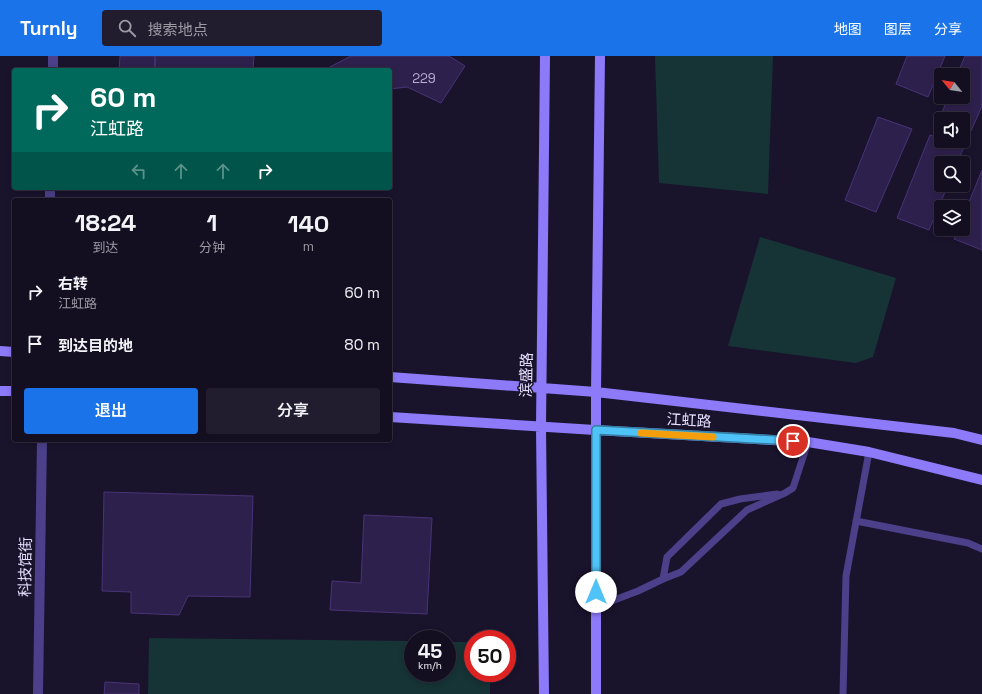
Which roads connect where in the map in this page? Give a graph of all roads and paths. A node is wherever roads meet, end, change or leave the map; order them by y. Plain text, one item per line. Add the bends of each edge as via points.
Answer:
1 (53, 56) edge
2 (545, 56) edge
3 (600, 56) edge
4 (53, 68) edge
5 (0, 351) edge
6 (12, 352) edge
7 (392, 377) edge
8 (541, 387) junction
9 (0, 391) edge
10 (12, 391) edge
11 (596, 392) junction
12 (392, 416) edge
13 (541, 427) junction
14 (596, 430) junction
15 (982, 440) edge
16 (42, 442) edge
17 (808, 442) junction
18 (869, 452) junction
19 (982, 480) edge
20 (785, 493) junction
21 (856, 521) junction
22 (982, 549) edge
23 (663, 579) junction
24 (596, 607) junction
25 (38, 694) edge
26 (544, 694) edge
27 (596, 694) edge
28 (843, 694) edge

1 - 4 street
2 - 8 main road, 滨盛路
3 - 11 main road
5 - 6 main road
7 - 8 main road, 江虹路
8 - 11 main road, 江虹路
8 - 13 main road, 滨盛路
9 - 10 main road
11 - 14 main road
11 - 15 main road, 江虹路 via 954,433
12 - 13 main road, 江虹路
13 - 14 main road, 江虹路
13 - 26 main road, 滨盛路
14 - 17 main road, 江虹路
14 - 24 main road
16 - 25 street, 科技馆街
17 - 18 main road, 江虹路
17 - 20 lane via 792,488
18 - 19 main road, 江虹路
18 - 21 lane
20 - 23 lane via 747,510 681,572
20 - 23 lane via 721,504 667,557
21 - 22 lane via 968,543
21 - 28 lane via 846,576
23 - 24 lane
24 - 27 main road

